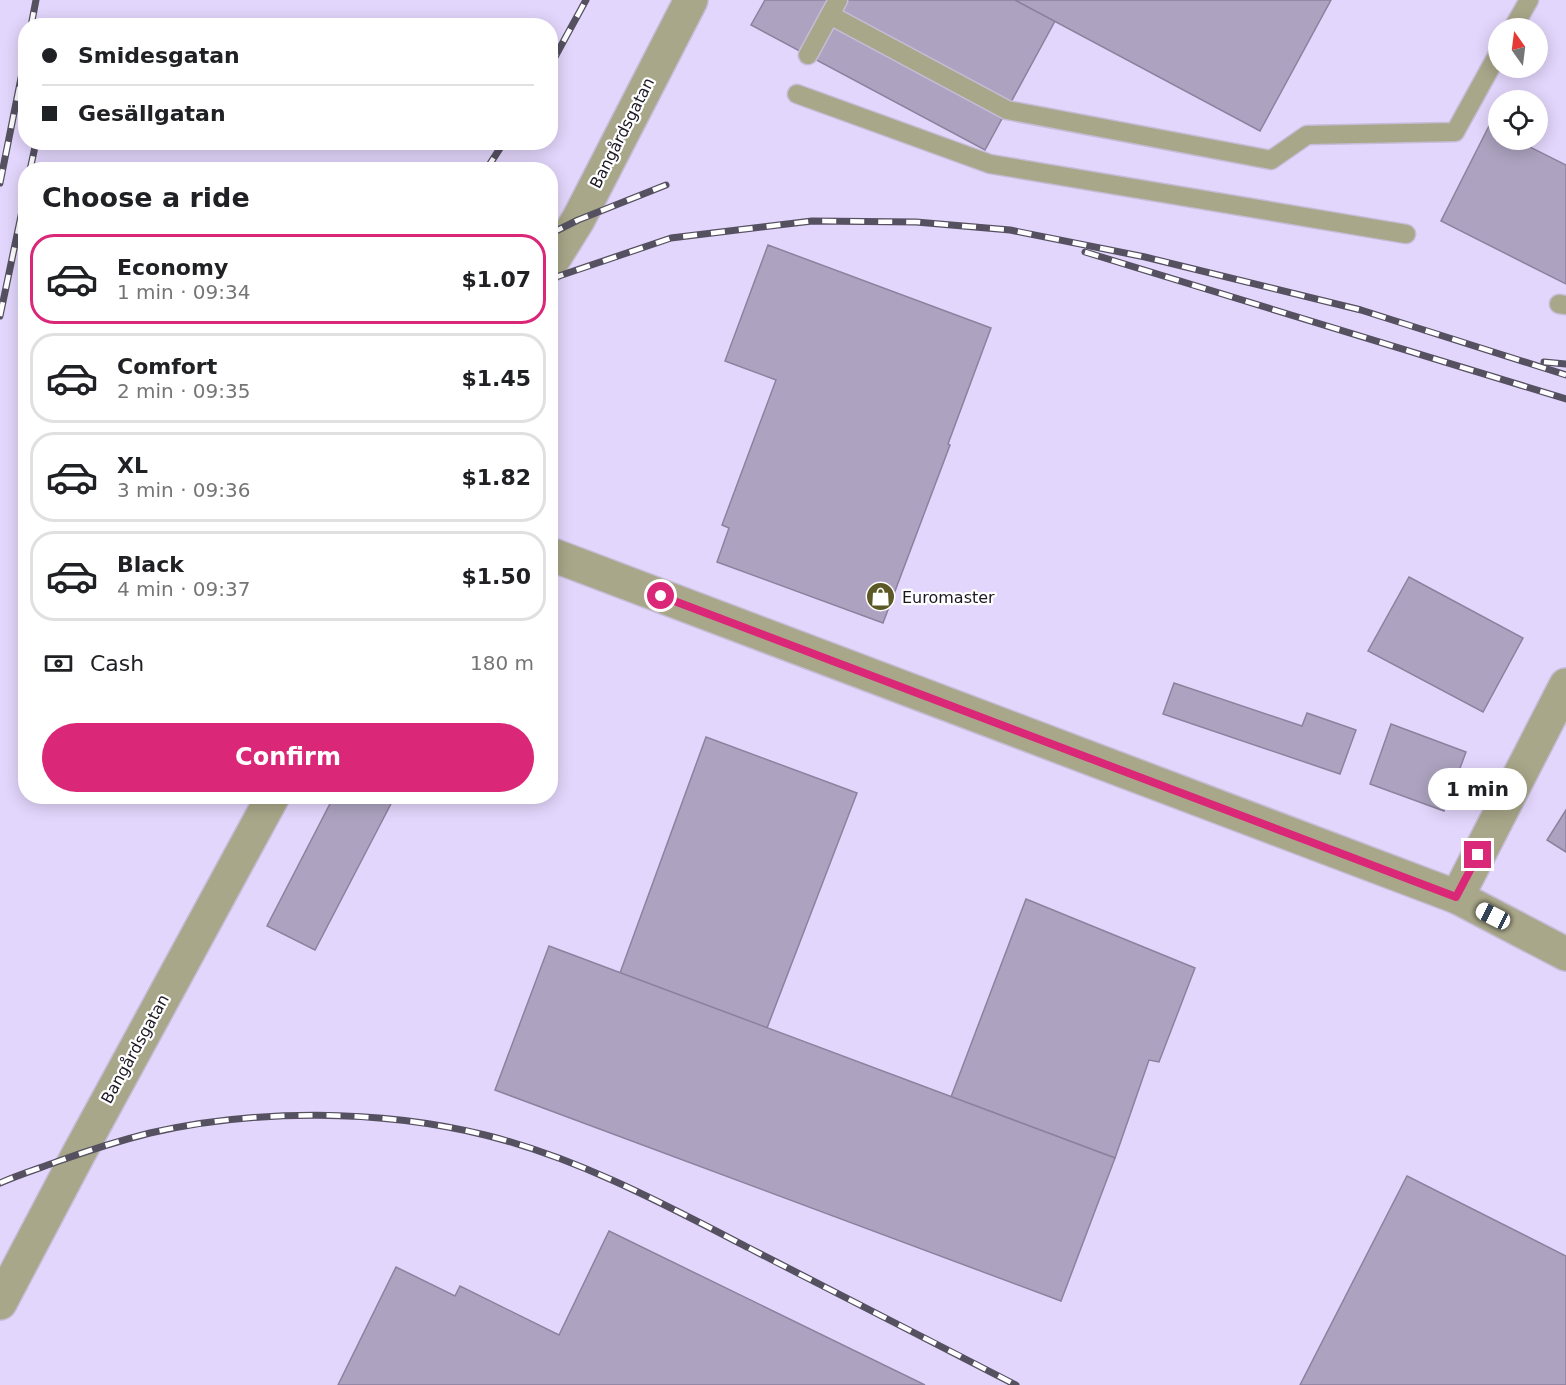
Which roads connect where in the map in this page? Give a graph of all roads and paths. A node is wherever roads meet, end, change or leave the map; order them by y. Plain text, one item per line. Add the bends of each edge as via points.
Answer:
1 (691, 0) edge
2 (1529, 0) edge
3 (834, 7) edge
4 (1519, 18) edge
5 (808, 55) dead end
6 (1488, 72) edge
7 (797, 94) dead end
8 (1406, 234) dead end
9 (558, 252) edge
10 (558, 557) edge
11 (1566, 685) edge
12 (269, 804) edge
13 (1456, 897) junction
14 (1566, 954) edge
15 (0, 1303) edge

1 - 9 street, Bangårdsgatan
2 - 4 lane
3 - 5 lane
3 - 6 lane via 1007,110 1271,160 1307,135 1455,132
7 - 8 lane via 990,164
10 - 13 street
11 - 13 street
12 - 15 street, Bangårdsgatan
13 - 14 street

